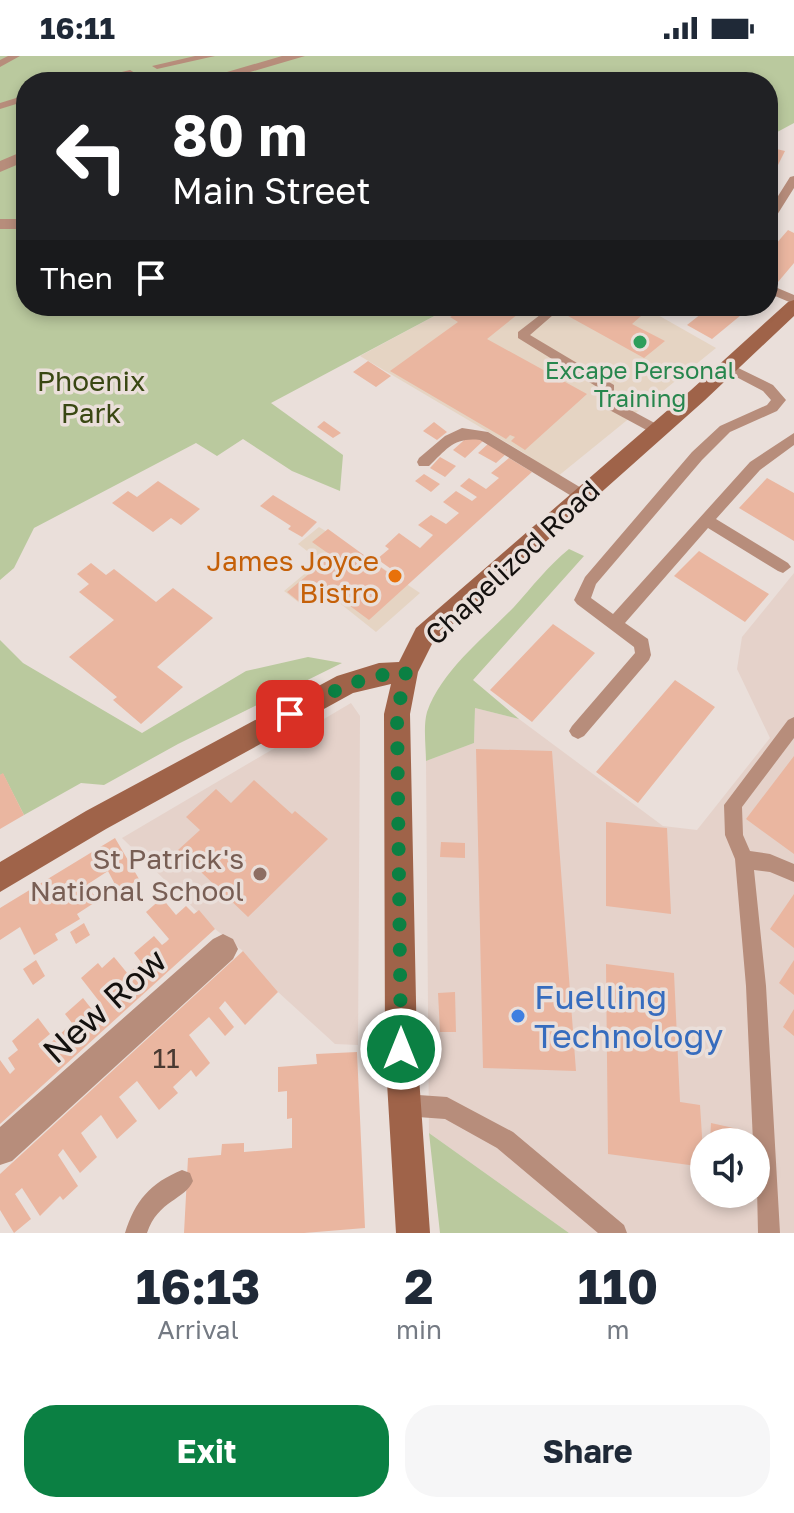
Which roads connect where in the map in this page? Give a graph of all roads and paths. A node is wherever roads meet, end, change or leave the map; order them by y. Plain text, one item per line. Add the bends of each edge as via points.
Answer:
1 (15, 56) edge
2 (210, 56) edge
3 (298, 56) edge
4 (0, 64) edge
5 (157, 66) dead end
6 (238, 72) edge
7 (794, 179) edge
8 (778, 205) edge
9 (794, 303) edge
10 (544, 316) edge
11 (728, 367) junction
12 (657, 430) junction
13 (794, 438) edge
14 (424, 462) dead end
15 (583, 496) junction
16 (706, 520) junction
17 (783, 567) dead end
18 (616, 622) junction
19 (406, 672) junction
20 (794, 725) edge
21 (578, 731) dead end
22 (744, 859) junction
23 (794, 873) edge
24 (0, 878) edge
25 (223, 949) dead end
26 (404, 1105) junction
27 (0, 1149) edge
28 (182, 1181) dead end
29 (136, 1233) edge
30 (413, 1233) edge
31 (616, 1233) edge
32 (769, 1233) edge

1 - 4 lane
2 - 5 lane
3 - 6 street
7 - 8 lane
9 - 11 main road, Chapelizod Road
10 - 12 lane via 522,335 609,388 607,403
11 - 12 main road, Chapelizod Road
11 - 18 lane via 768,388 779,400 725,429 590,581 582,600
12 - 15 main road, Chapelizod Road
13 - 16 lane via 755,466
14 - 15 lane via 462,433 483,435
15 - 19 main road, Chapelizod Road via 424,635
16 - 17 lane
16 - 18 lane
18 - 21 lane via 642,644 643,655
19 - 24 main road via 346,684
19 - 26 main road, Chapelizod Road via 397,714
20 - 22 lane via 733,805 734,835
22 - 23 lane
22 - 32 lane
25 - 27 street, New Row
26 - 30 main road, Chapelizod Road
26 - 31 lane via 447,1108 505,1140
28 - 29 lane via 156,1194

